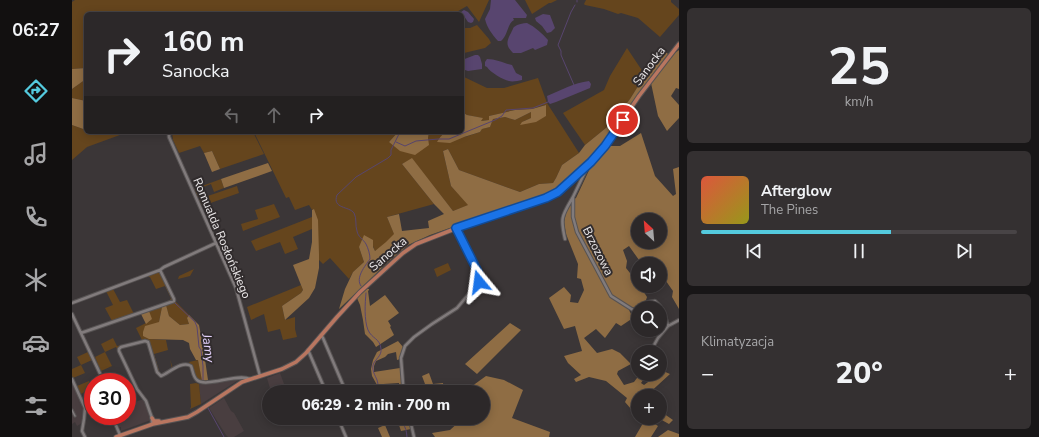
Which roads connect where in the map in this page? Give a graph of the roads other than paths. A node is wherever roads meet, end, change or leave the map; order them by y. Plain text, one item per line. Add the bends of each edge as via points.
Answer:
1 (679, 44) edge
2 (169, 134) edge
3 (587, 166) junction
4 (573, 197) junction
5 (456, 228) junction
6 (565, 239) dead end
7 (216, 243) junction
8 (160, 270) junction
9 (72, 303) edge
10 (72, 314) edge
11 (679, 320) edge
12 (668, 326) junction
13 (81, 333) junction
14 (321, 335) junction
15 (654, 345) edge
16 (308, 350) junction
17 (100, 373) edge
18 (260, 376) junction
19 (72, 379) edge
20 (250, 379) junction
21 (323, 385) edge
22 (343, 385) edge
23 (403, 385) edge
24 (72, 410) edge
25 (75, 416) dead end
26 (152, 418) junction
27 (166, 421) junction
28 (152, 424) junction
29 (115, 425) edge
30 (341, 425) edge
31 (410, 425) edge
32 (118, 436) edge
33 (85, 437) edge
34 (346, 437) edge
35 (414, 437) edge

1 - 3 main road, Sanocka via 605,146
2 - 7 street, Romualda Rosłońskiego
3 - 4 street, Brzozowa
3 - 5 main road, Sanocka via 554,195
4 - 6 street via 562,221
4 - 12 street, Brzozowa via 573,217 577,232 612,296 633,310 655,301 660,304
5 - 14 main road, Sanocka via 409,248 360,292
5 - 23 street via 478,272 479,282 457,308 405,346 401,358
7 - 8 street
7 - 18 street, Romualda Rosłońskiego via 236,288
8 - 9 street
8 - 13 street via 174,301
10 - 13 street
11 - 12 street
12 - 15 street
13 - 17 street
14 - 16 main road, Sanocka
14 - 22 street
16 - 18 main road, Sanocka via 291,365
16 - 21 street
18 - 20 main road, Sanocka
19 - 33 street via 85,408 82,431
20 - 26 street via 243,377 201,382 187,364 159,376 147,342 121,347 119,351 137,389 146,401
20 - 27 main road, Sanocka via 192,415
24 - 25 street
26 - 27 main road
26 - 28 street
27 - 28 main road, Sanocka
28 - 32 main road, Sanocka
29 - 32 street
30 - 34 street
31 - 35 street

